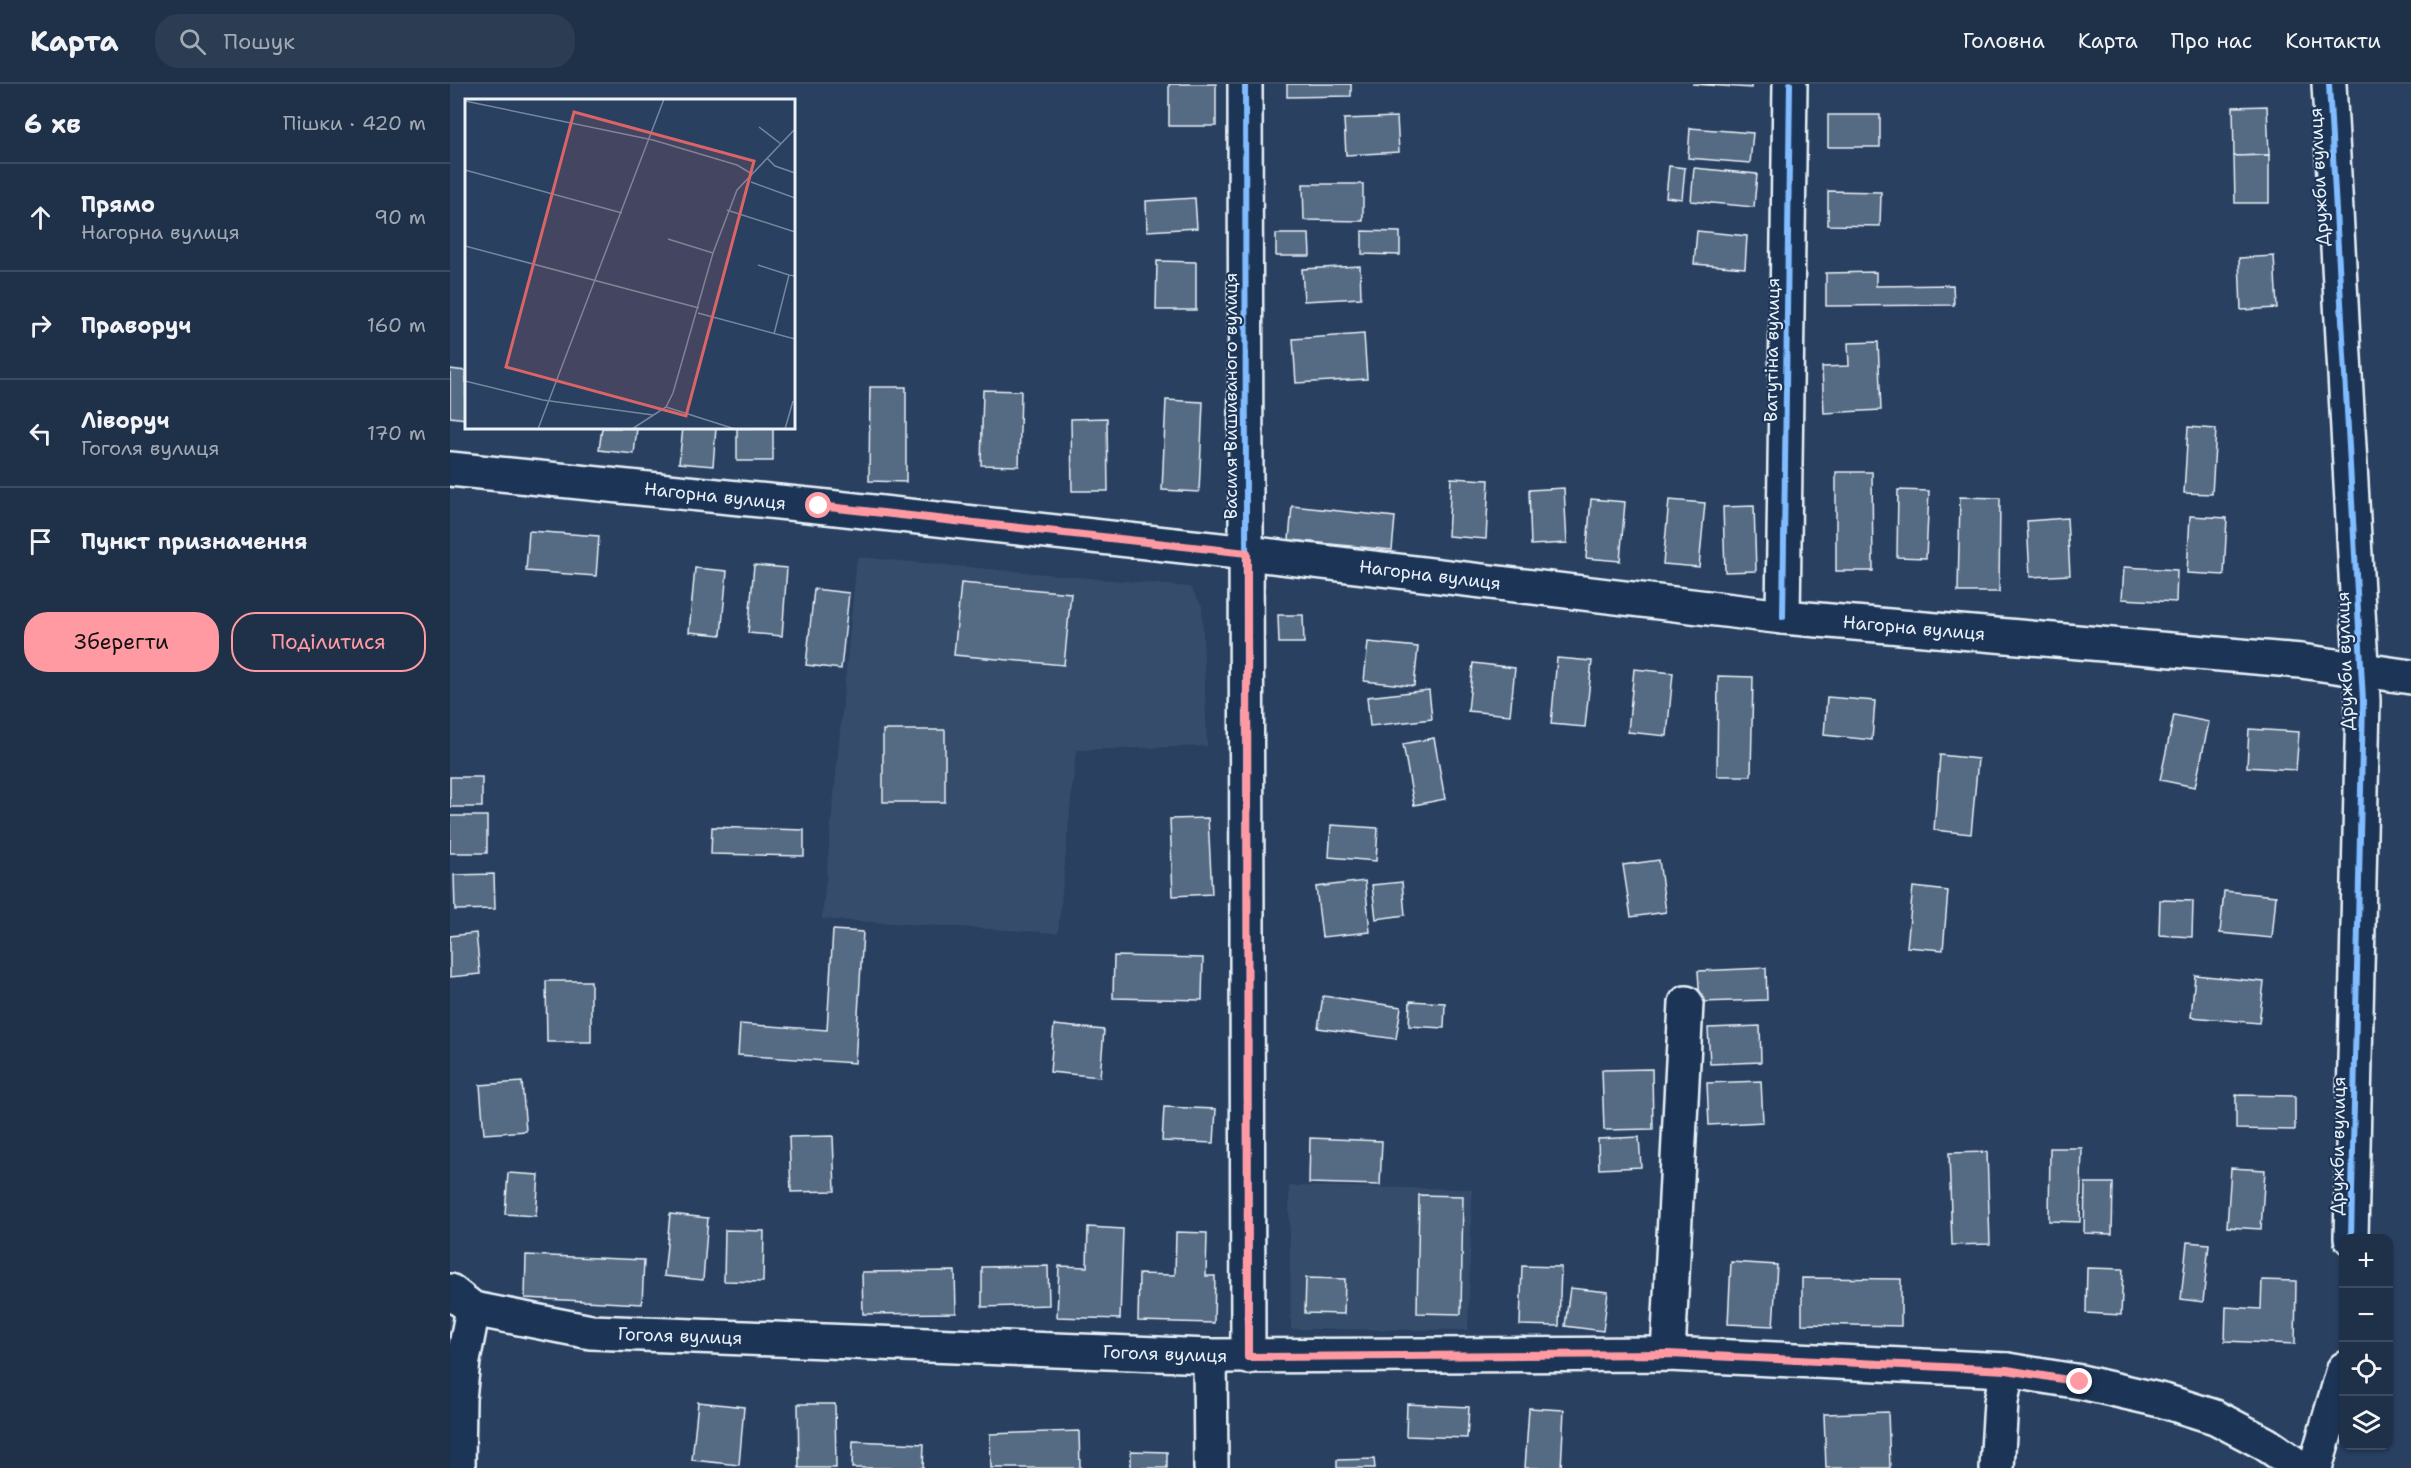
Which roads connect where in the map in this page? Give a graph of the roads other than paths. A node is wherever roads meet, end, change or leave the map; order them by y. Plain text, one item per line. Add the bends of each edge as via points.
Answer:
1 (1245, 84) edge
2 (1790, 84) edge
3 (2328, 84) edge
4 (450, 469) edge
5 (1247, 553) junction
6 (1784, 616) junction
7 (2362, 669) junction
8 (2411, 677) edge
9 (1686, 1003) dead end
10 (2351, 1234) edge
11 (461, 1300) edge
12 (1668, 1354) junction
13 (1210, 1356) junction
14 (1248, 1357) junction
15 (2007, 1370) junction
16 (2339, 1383) edge
17 (454, 1399) edge
18 (458, 1468) edge
19 (1211, 1468) edge
20 (1997, 1468) edge
21 (2301, 1468) edge
22 (2315, 1468) edge

1 - 5 main road, Василя Вишиваного вулиця
2 - 6 main road, Ватутіна вулиця
3 - 7 main road, Дружби вулиця
4 - 5 main road, Нагорна вулиця
5 - 6 main road, Нагорна вулиця
5 - 14 main road, Василя Вишиваного вулиця
6 - 7 main road, Нагорна вулиця
7 - 8 main road, Нагорна вулиця
7 - 10 main road, Дружби вулиця
9 - 12 main road
11 - 13 main road, Гоголя вулиця via 591,1332
11 - 17 main road
12 - 14 main road, Гоголя вулиця
12 - 15 main road, Гоголя вулиця
13 - 14 main road, Гоголя вулиця
13 - 19 main road
15 - 20 main road
15 - 21 main road, Гоголя вулиця via 2080,1382 2215,1417
16 - 22 main road
17 - 18 main road

